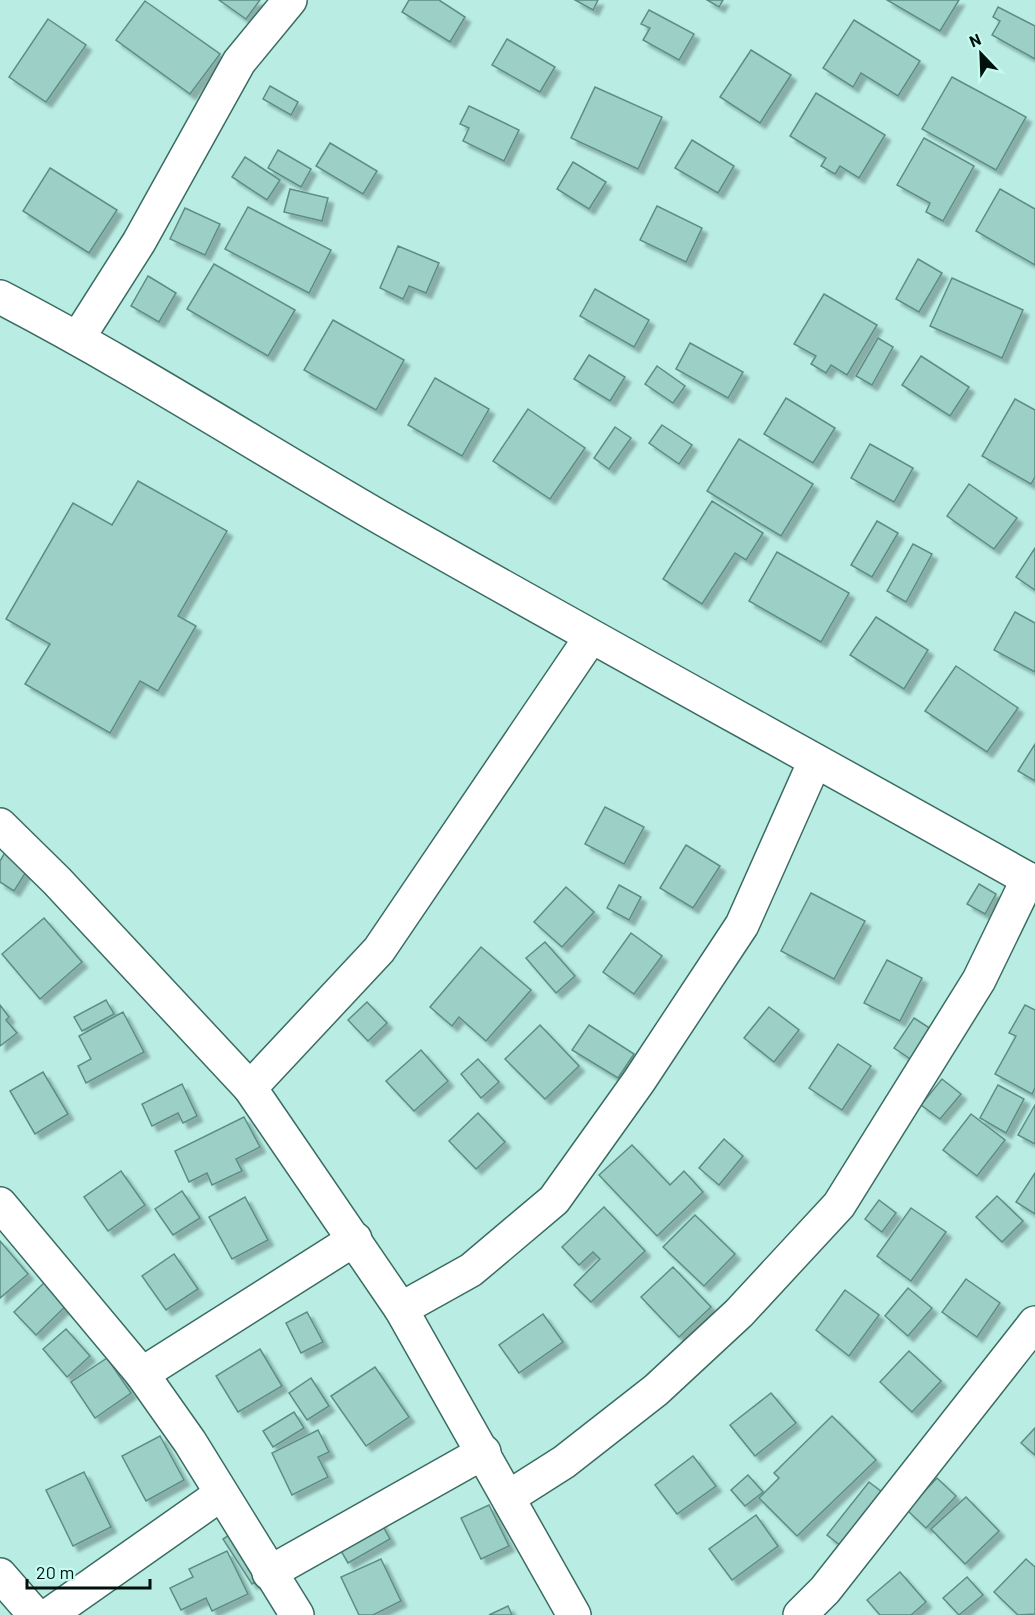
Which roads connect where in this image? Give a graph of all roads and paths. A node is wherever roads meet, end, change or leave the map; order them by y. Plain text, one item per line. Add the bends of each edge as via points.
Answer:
1 (291, 0) edge
2 (0, 297) edge
3 (78, 338) junction
4 (591, 637) junction
5 (815, 761) junction
6 (0, 825) edge
7 (1031, 881) edge
8 (250, 1088) junction
9 (0, 1204) edge
10 (356, 1239) junction
11 (401, 1309) junction
12 (1035, 1323) edge
13 (142, 1374) junction
14 (484, 1452) junction
15 (221, 1494) junction
16 (509, 1497) junction
17 (269, 1573) junction
18 (0, 1575) edge
19 (35, 1615) edge
20 (49, 1615) edge
21 (297, 1615) edge
22 (574, 1615) edge
23 (800, 1615) edge

1 - 3 street via 239,62 139,242
2 - 3 street
3 - 4 street
4 - 5 street
4 - 8 street via 379,950
5 - 7 street
5 - 11 street via 742,925 639,1081 554,1200 471,1270
6 - 8 street
7 - 16 street via 979,980 839,1205 739,1313 656,1390 564,1462
8 - 10 street
9 - 13 street
10 - 11 street
10 - 13 street
11 - 14 street
12 - 23 street via 825,1590
13 - 15 street
14 - 16 street
14 - 17 street
15 - 17 street
15 - 20 street
16 - 22 street
17 - 21 street
18 - 19 street

